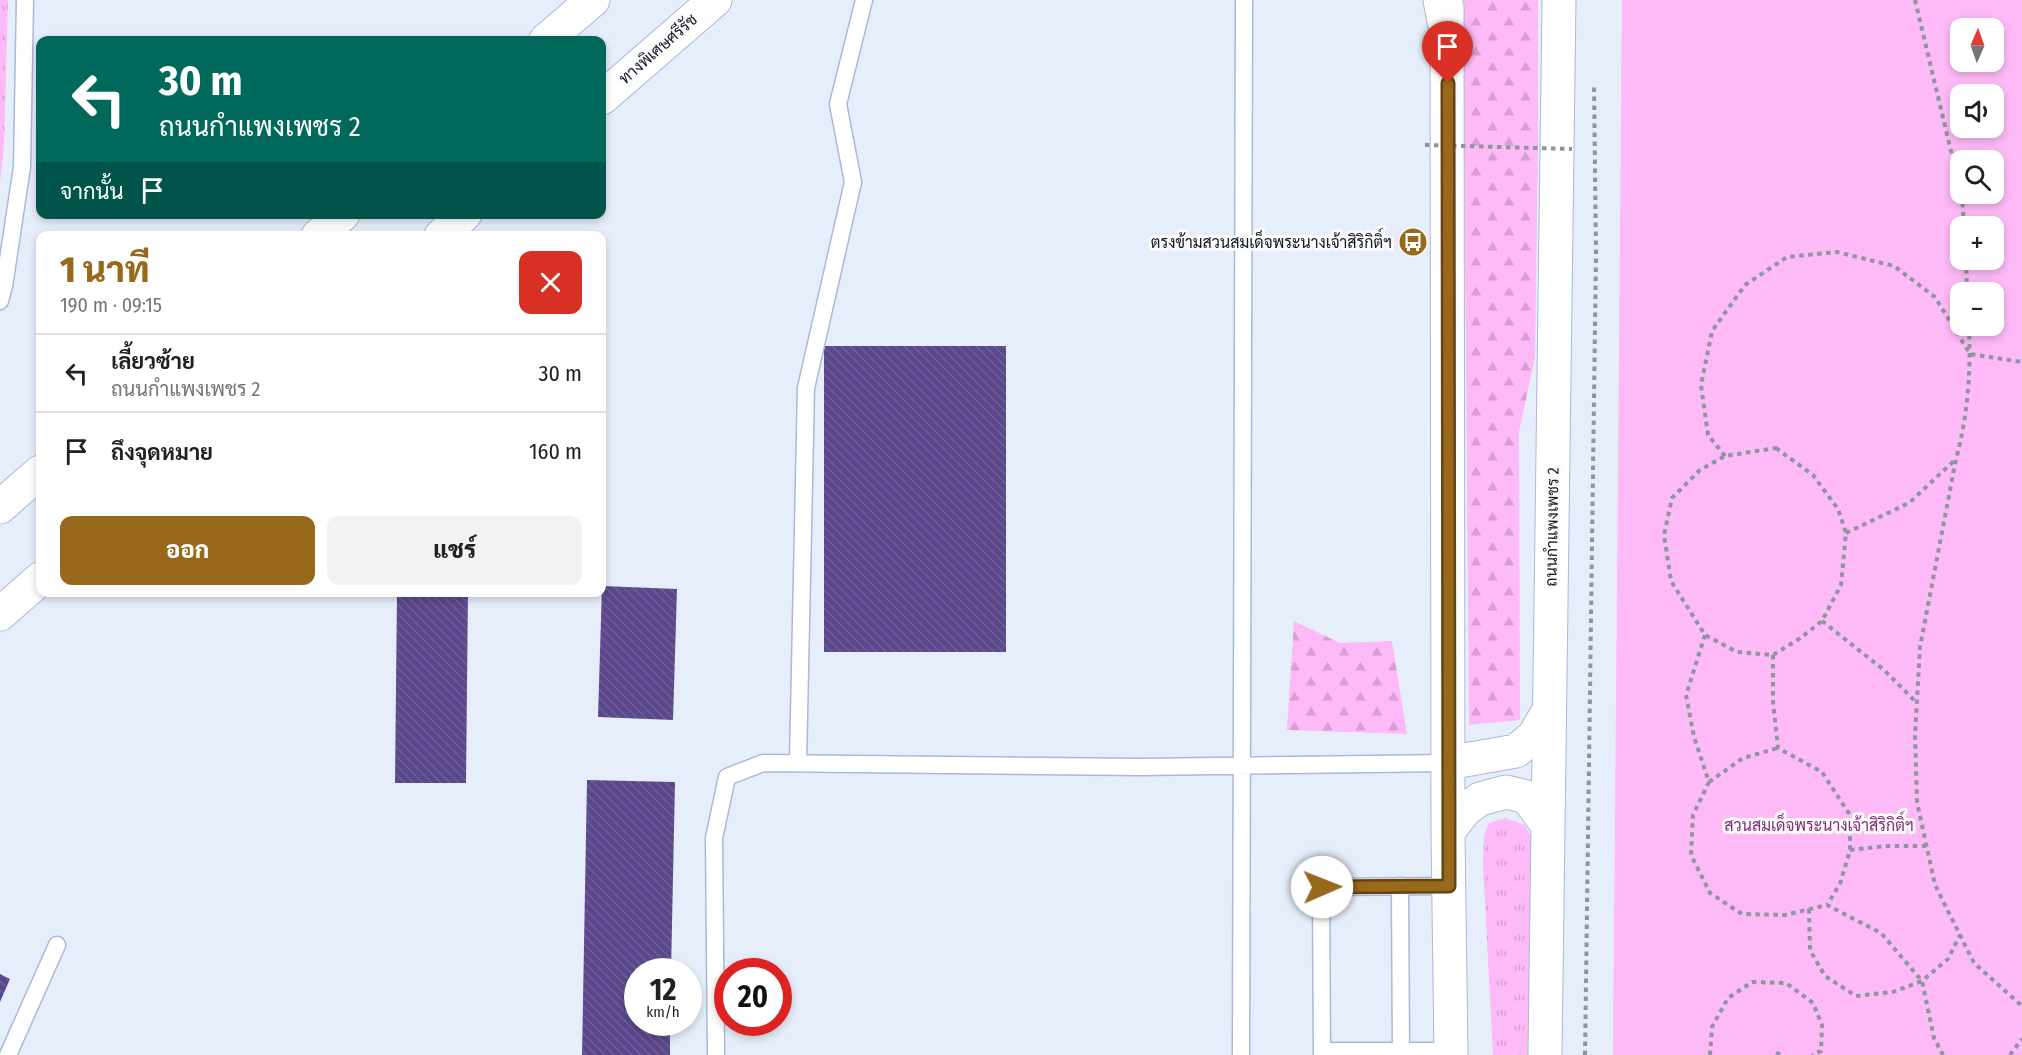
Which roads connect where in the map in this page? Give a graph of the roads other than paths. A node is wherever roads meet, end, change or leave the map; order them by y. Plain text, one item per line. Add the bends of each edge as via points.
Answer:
1 (25, 0) edge
2 (593, 0) edge
3 (715, 0) edge
4 (864, 0) edge
5 (1244, 0) edge
6 (1440, 0) edge
7 (1447, 0) edge
8 (1559, 0) edge
9 (551, 36) edge
10 (1447, 37) junction
11 (606, 95) edge
12 (337, 219) edge
13 (460, 219) edge
14 (324, 231) edge
15 (446, 231) edge
16 (0, 301) edge
17 (36, 476) edge
18 (0, 507) edge
19 (36, 582) edge
20 (0, 614) edge
21 (1549, 710) junction
22 (798, 763) junction
23 (1448, 763) junction
24 (1243, 765) junction
25 (1548, 826) junction
26 (1448, 832) junction
27 (1400, 886) junction
28 (1449, 886) junction
29 (57, 945) dead end
30 (1322, 1053) edge
31 (1401, 1053) edge
32 (1451, 1053) edge
33 (8, 1055) edge
34 (716, 1055) edge
35 (1241, 1055) edge
36 (1545, 1055) edge

1 - 16 lane via 22,167
2 - 9 main road
3 - 11 main road, ทางพิเศษศรีรัช
4 - 22 lane via 838,104 853,182 806,388
5 - 24 lane
6 - 10 main road
7 - 10 main road
8 - 21 main road, ถนนกำแพงเพชร 2
10 - 23 main road
12 - 14 main road
13 - 15 main road
17 - 18 main road
19 - 20 main road
21 - 23 main road via 1534,736 1516,751
21 - 25 main road, ถนนกำแพงเพชร 2
22 - 24 lane
22 - 34 lane via 763,763 727,777 714,838
23 - 24 lane
23 - 26 main road
24 - 35 lane
25 - 26 main road via 1527,797 1506,792 1480,799 1465,810
25 - 36 main road, ถนนกำแพงเพชร 2
26 - 28 main road
27 - 28 lane
27 - 30 lane via 1322,887
27 - 31 lane
28 - 32 main road
29 - 33 lane
30 - 31 lane
31 - 32 lane

